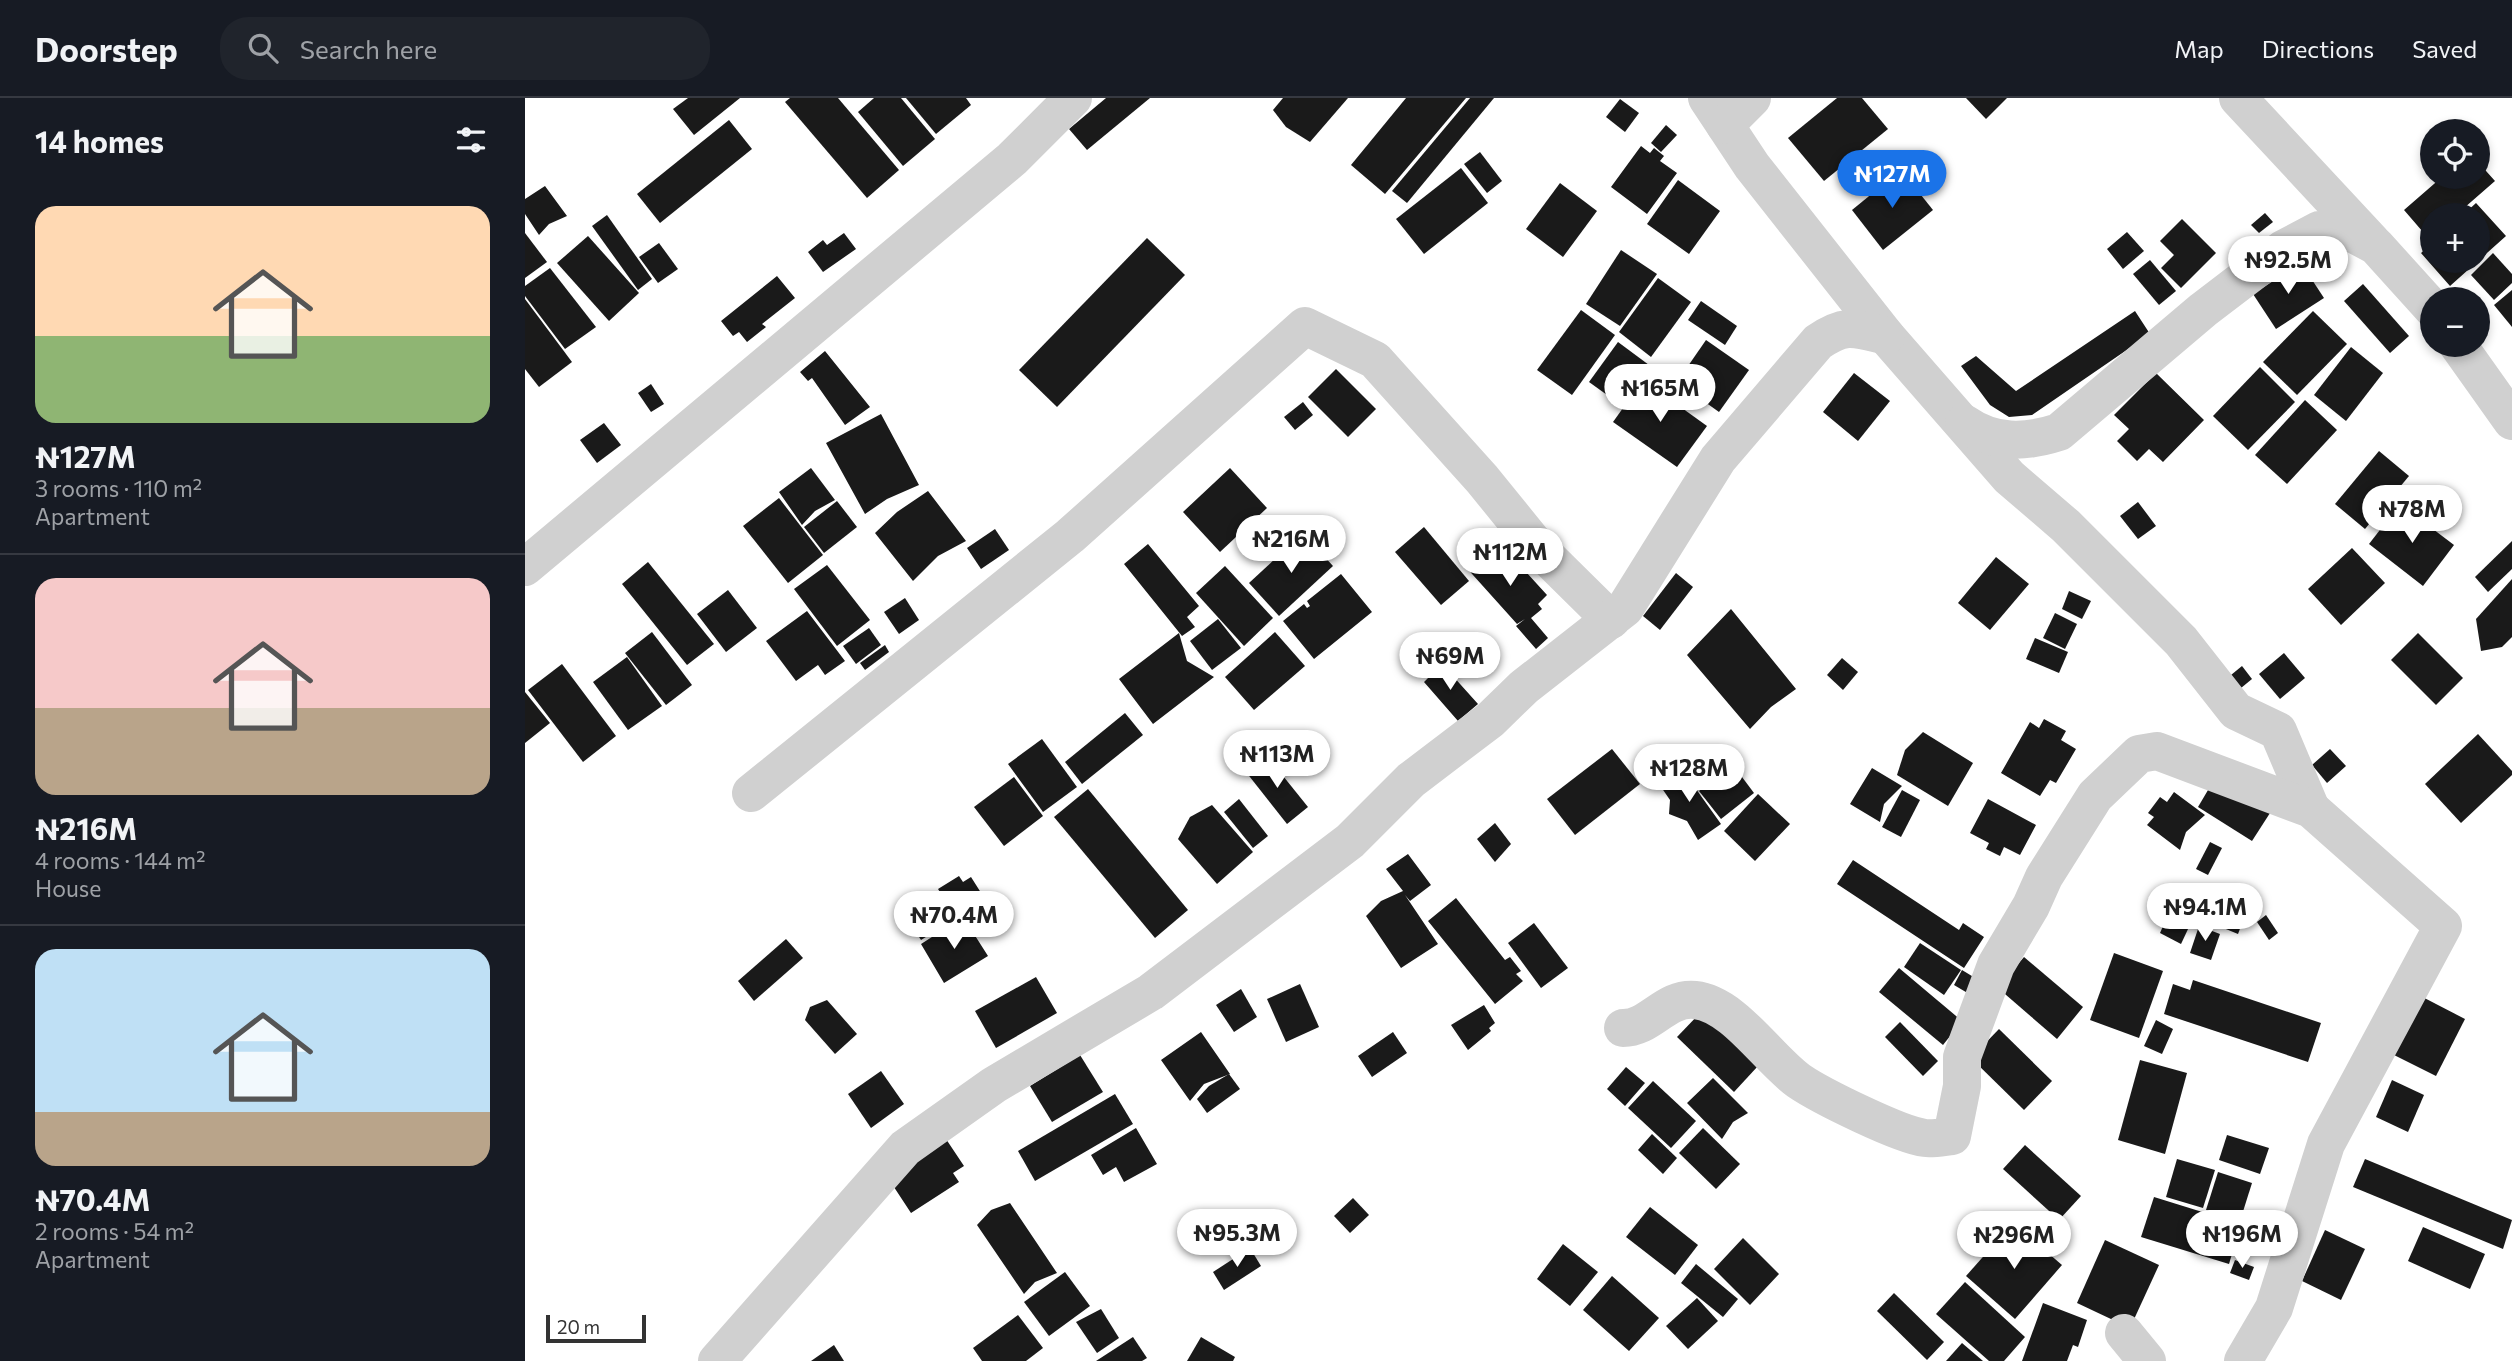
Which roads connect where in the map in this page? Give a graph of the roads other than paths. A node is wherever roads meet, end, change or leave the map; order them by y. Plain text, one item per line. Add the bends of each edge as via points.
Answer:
1 (1073, 98) edge
2 (1752, 98) edge
3 (2238, 98) edge
4 (1716, 111) edge
5 (2376, 246) junction
6 (2420, 295) edge
7 (1886, 336) junction
8 (2467, 357) edge
9 (2512, 421) edge
10 (1962, 422) junction
11 (525, 567) edge
12 (1611, 620) junction
13 (751, 793) dead end
14 (2311, 809) junction
15 (1623, 1028) dead end
16 (717, 1361) edge
17 (2243, 1361) edge

1 - 11 street via 1012,159
2 - 4 street
3 - 5 street
4 - 7 street via 1752,166
5 - 6 street
5 - 10 street via 2346,230 2319,230 2283,249 2059,432 2031,441 1997,438
7 - 10 street
7 - 12 street via 1847,327 1818,342 1719,459 1625,608
8 - 9 street
10 - 14 street via 2009,477 2066,526 2181,641 2236,711 2278,731
12 - 13 street via 1538,548 1375,360 1305,327 1070,536
12 - 16 street via 1411,780 1350,841 1151,992 994,1085 905,1148
14 - 15 street via 2157,751 2139,754 2095,796 2043,877 1996,965 1962,1057 1962,1086 1952,1136 1924,1138 1850,1110 1798,1080 1719,1008 1696,1000 1675,1001 1636,1028
14 - 17 street via 2443,926 2326,1144 2274,1308

